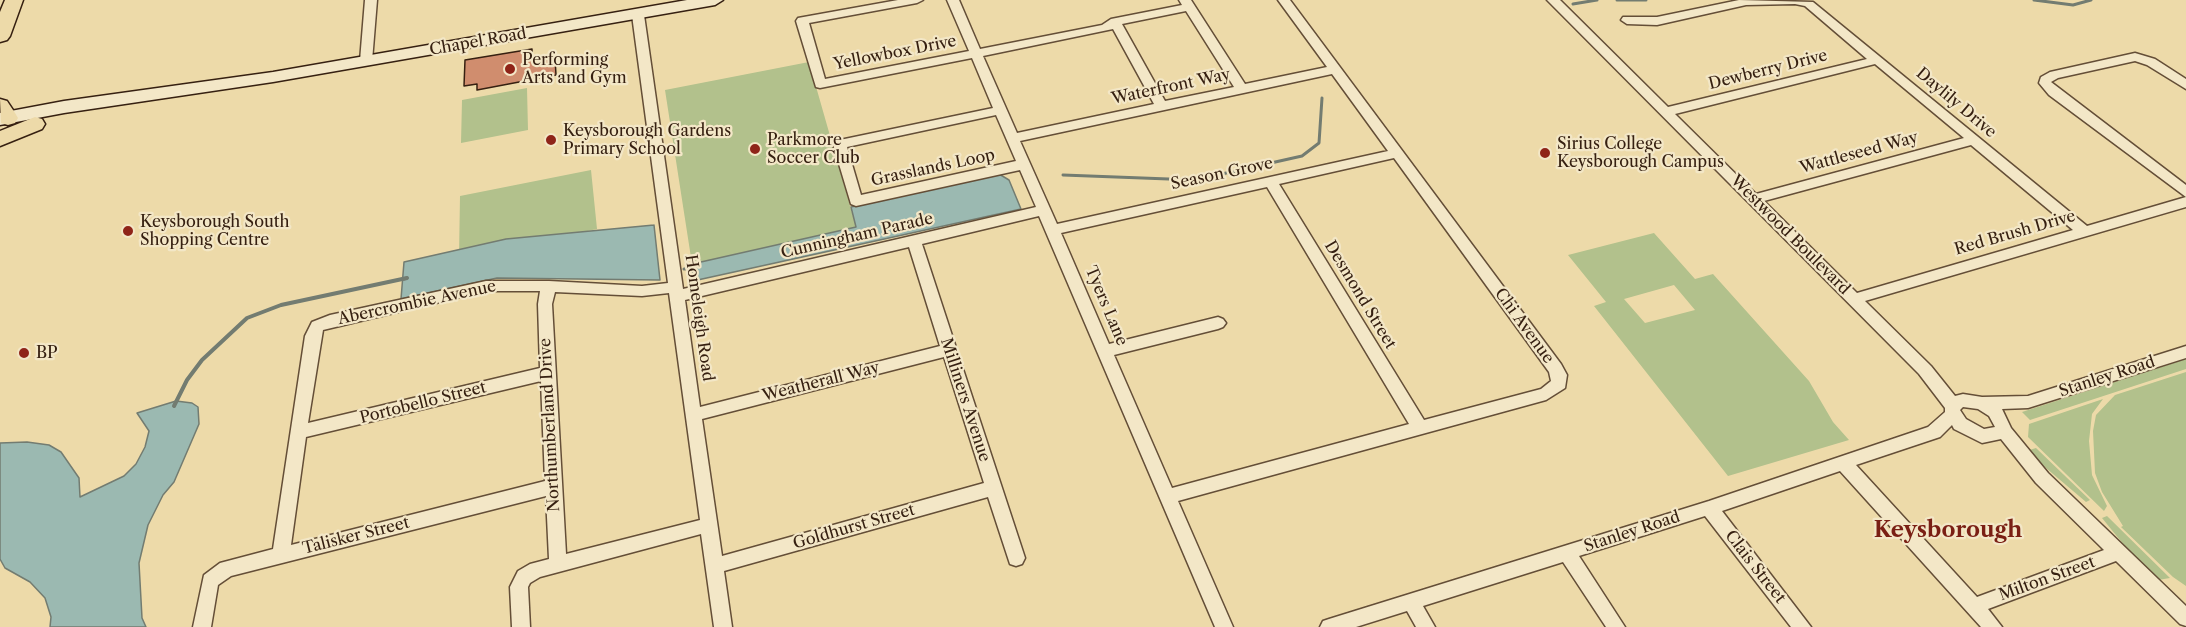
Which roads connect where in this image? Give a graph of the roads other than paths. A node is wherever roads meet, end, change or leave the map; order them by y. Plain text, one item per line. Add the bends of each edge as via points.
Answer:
1 (14, 0) edge
2 (371, 0) edge
3 (715, 0) edge
4 (917, 0) edge
5 (953, 0) edge
6 (1284, 0) edge
7 (1553, 0) edge
8 (1187, 4) edge
9 (638, 15) junction
10 (1627, 20) dead end
11 (1115, 22) junction
12 (0, 36) edge
13 (977, 54) junction
14 (1877, 60) junction
15 (366, 61) junction
16 (1336, 69) junction
17 (240, 82) junction
18 (2186, 85) edge
19 (1242, 89) junction
20 (1162, 107) junction
21 (1002, 111) junction
22 (1666, 112) junction
23 (2, 118) edge
24 (35, 124) junction
25 (1014, 138) junction
26 (0, 139) edge
27 (1974, 140) junction
28 (1398, 153) junction
29 (1025, 164) junction
30 (1270, 181) junction
31 (2186, 192) edge
32 (1754, 199) junction
33 (2186, 202) edge
34 (1045, 210) junction
35 (1054, 230) junction
36 (2084, 231) junction
37 (914, 241) junction
38 (549, 286) junction
39 (677, 292) junction
40 (1854, 299) junction
41 (1218, 323) dead end
42 (948, 350) junction
43 (1106, 351) junction
44 (2186, 352) edge
45 (1925, 370) junction
46 (547, 373) junction
47 (1976, 401) junction
48 (2028, 402) junction
49 (1953, 410) junction
50 (694, 415) junction
51 (2003, 426) junction
52 (1419, 427) junction
53 (300, 432) junction
54 (1934, 432) junction
55 (1977, 434) junction
56 (1842, 462) junction
57 (2042, 477) junction
58 (552, 487) junction
59 (993, 488) junction
60 (1168, 496) junction
61 (1708, 508) junction
62 (709, 525) junction
63 (2119, 552) junction
64 (1567, 553) junction
65 (281, 554) junction
66 (1016, 558) dead end
67 (558, 564) junction
68 (715, 566) junction
69 (1411, 601) junction
70 (1974, 606) junction
71 (2186, 618) edge
72 (202, 627) edge
73 (521, 627) edge
74 (723, 627) edge
75 (1224, 627) edge
76 (1329, 627) edge
77 (1425, 627) edge
78 (1616, 627) edge
79 (1802, 627) edge
80 (1993, 627) edge

1 - 12 main road
2 - 15 street
3 - 9 main road, Chapel Road
4 - 13 street, Yellowbox Drive via 802,21 820,84
5 - 13 street, Tyers Lane
6 - 16 street, Chi Avenue
7 - 22 street, Westwood Boulevard
8 - 11 street, Yellowbox Drive
8 - 19 street
9 - 15 main road, Chapel Road
9 - 39 street, Homeleigh Road
10 - 14 street, Daylily Drive via 1657,21 1746,2 1795,0 1806,2
11 - 13 street, Yellowbox Drive via 1107,28
11 - 20 street
13 - 21 street, Tyers Lane
14 - 22 street, Dewberry Drive
14 - 27 street, Daylily Drive
15 - 17 main road, Chapel Road
16 - 19 street, Waterfront Way
16 - 28 street, Chi Avenue
17 - 23 main road, Chapel Road
17 - 24 main road, Chapel Road via 216,91
18 - 31 street via 2151,62 2135,57 2045,80 2053,92
19 - 20 street, Waterfront Way
20 - 25 street, Waterfront Way
21 - 25 street, Tyers Lane
21 - 29 street, Grasslands Loop via 840,144 856,201
22 - 32 street, Westwood Boulevard
23 - 24 main road, Chapel Road
24 - 26 main road
25 - 29 street, Tyers Lane
27 - 32 street, Wattleseed Way
27 - 36 street, Daylily Drive
28 - 30 street, Season Grove
28 - 52 street, Chi Avenue via 1559,375 1559,384 1546,394
29 - 34 street, Tyers Lane
30 - 35 street, Season Grove
30 - 52 street, Desmond Street
32 - 40 street, Westwood Boulevard
33 - 36 street, Red Brush Drive
34 - 35 street, Tyers Lane
34 - 37 street, Cunningham Parade
35 - 43 street, Tyers Lane
36 - 40 street, Red Brush Drive
37 - 39 street, Cunningham Parade
37 - 42 street, Milliners Avenue
38 - 39 street, Abercrombie Avenue
38 - 46 street, Northumberland Drive via 545,304
38 - 53 street, Abercrombie Avenue via 486,286 321,324 313,336
39 - 50 street, Homeleigh Road
40 - 45 street, Westwood Boulevard
41 - 43 street
42 - 50 street, Weatherall Way
42 - 59 street, Milliners Avenue
43 - 60 street, Tyers Lane
44 - 48 street, Stanley Road
45 - 47 street, Westwood Boulevard
45 - 49 street, Westwood Boulevard
46 - 53 street, Portobello Street
46 - 58 street, Northumberland Drive
47 - 48 street, Stanley Road
47 - 49 street, Stanley Road via 1957,402
47 - 51 street, Westwood Boulevard via 1995,411
48 - 51 street, Stanley Road via 2010,414
49 - 54 street, Stanley Road
49 - 55 street, Westwood Boulevard via 1960,424
50 - 62 street, Homeleigh Road
51 - 55 street via 1995,436
51 - 57 street
52 - 60 street, Chi Avenue
53 - 65 street, Abercrombie Avenue
54 - 55 street, Stanley Road
54 - 56 street, Stanley Road
55 - 57 street
56 - 61 street, Stanley Road
56 - 70 street
57 - 63 street
58 - 65 street, Talisker Street
58 - 67 street, Northumberland Drive
59 - 66 street, Milliners Avenue
59 - 68 street, Goldhurst Street
60 - 75 street, Tyers Lane
61 - 64 street, Stanley Road
61 - 79 street, Clais Street
62 - 67 street
62 - 68 street, Homeleigh Road
63 - 70 street, Milton Street
63 - 71 street
64 - 69 street, Stanley Road
64 - 78 street
65 - 72 street, Talisker Street via 214,576 207,589
67 - 73 street via 524,577 519,587
68 - 74 street, Homeleigh Road
69 - 76 street, Stanley Road
69 - 77 street
70 - 80 street

